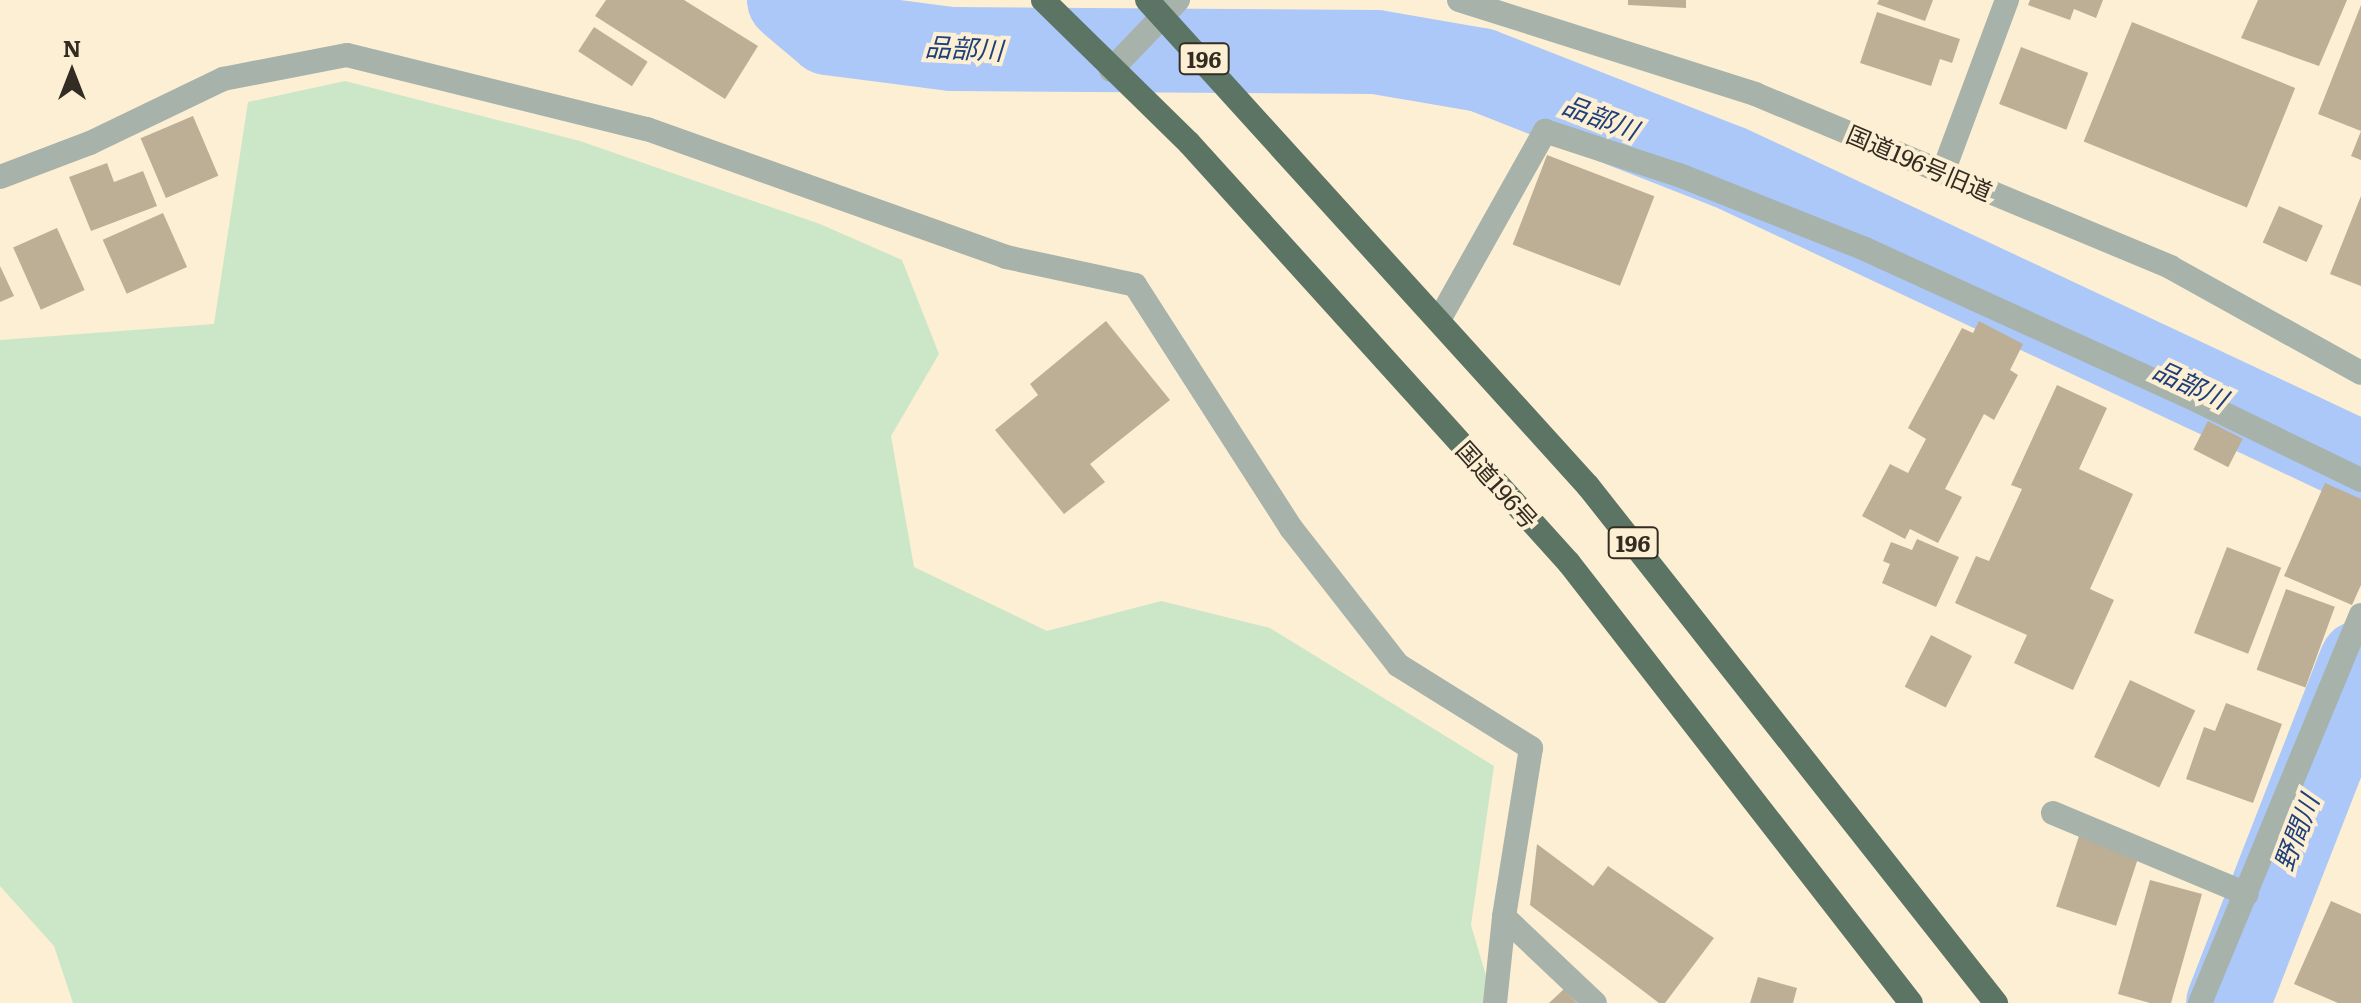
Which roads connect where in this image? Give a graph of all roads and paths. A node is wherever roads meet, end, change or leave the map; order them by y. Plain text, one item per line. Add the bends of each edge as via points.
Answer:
1 (1043, 0) edge
2 (1459, 0) edge
3 (2007, 0) edge
4 (1163, 5) edge
5 (1111, 70) junction
6 (1943, 172) junction
7 (0, 177) edge
8 (1439, 320) junction
9 (2361, 373) edge
10 (2361, 480) edge
11 (2361, 615) edge
12 (2053, 813) dead end
13 (2247, 894) junction
14 (1504, 917) junction
15 (1495, 1003) edge
16 (1595, 1003) edge
17 (1911, 1003) edge
18 (1996, 1003) edge
19 (2200, 1003) edge

1 - 5 highway, 国道196号 / 196
2 - 6 street, 国道196号旧道 via 1755,94
3 - 6 street
4 - 5 street, 196
4 - 8 highway, 196 via 1245,105
5 - 17 highway, 国道196号 / 196 via 1157,112 1569,563
6 - 9 street, 国道196号旧道 via 2170,267
7 - 14 street via 90,143 223,79 347,55 647,129 1006,257 1135,285 1291,528 1398,665 1531,748
8 - 10 street via 1545,131 1679,175 1865,249
8 - 18 highway, 196 via 1588,486
11 - 13 street
12 - 13 street
13 - 19 street
14 - 15 street
14 - 16 street

